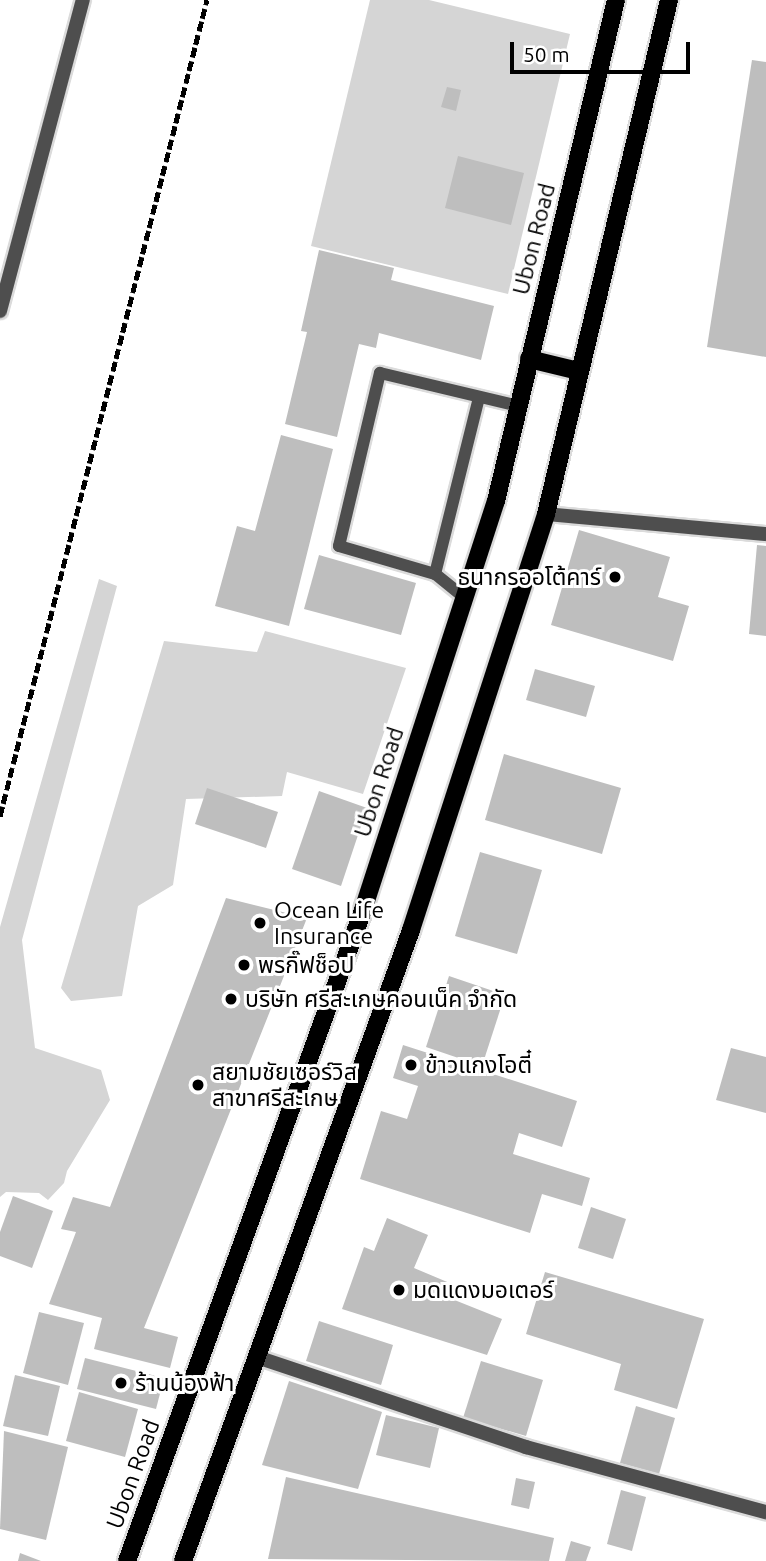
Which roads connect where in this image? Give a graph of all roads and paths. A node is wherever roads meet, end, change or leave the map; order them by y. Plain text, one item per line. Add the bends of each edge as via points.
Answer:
1 (83, 0) edge
2 (616, 0) edge
3 (669, 0) edge
4 (0, 311) edge
5 (529, 359) junction
6 (579, 372) junction
7 (479, 397) junction
8 (518, 405) junction
9 (546, 514) junction
10 (766, 534) edge
11 (435, 574) junction
12 (465, 598) junction
13 (257, 1357) junction
14 (766, 1512) edge
15 (127, 1561) edge
16 (183, 1561) edge

1 - 4 street
2 - 5 main road, Ubon Road
3 - 6 main road
5 - 6 main road
5 - 8 main road, Ubon Road
6 - 9 main road
7 - 8 lane
7 - 11 lane
7 - 11 lane via 380,373 339,546
8 - 12 main road, Ubon Road via 496,501
9 - 10 street
9 - 13 main road via 421,899
11 - 12 lane
12 - 15 main road, Ubon Road via 373,882
13 - 14 street via 526,1447
13 - 16 main road

